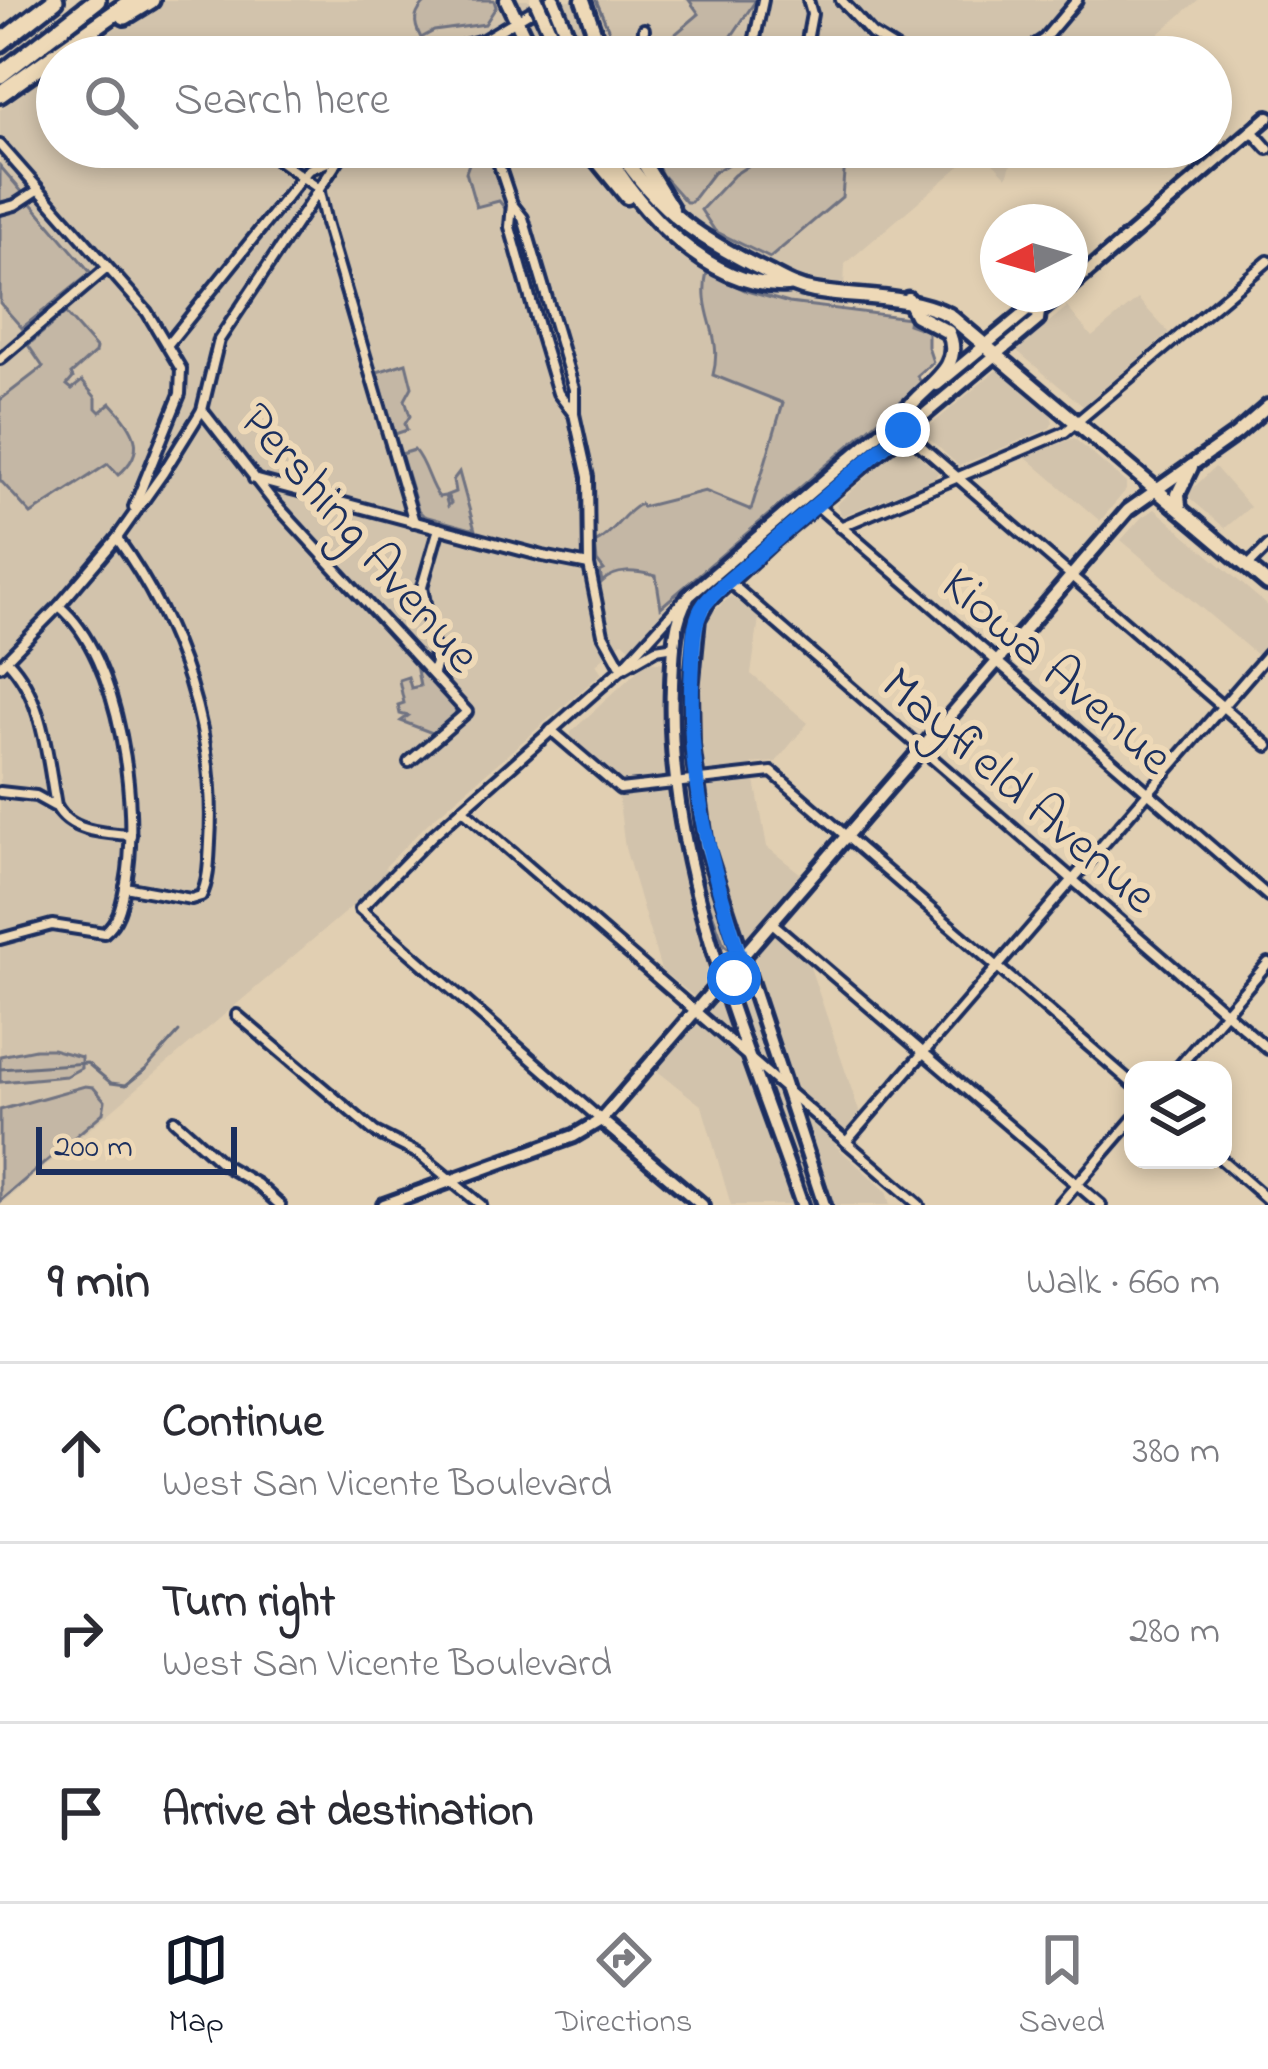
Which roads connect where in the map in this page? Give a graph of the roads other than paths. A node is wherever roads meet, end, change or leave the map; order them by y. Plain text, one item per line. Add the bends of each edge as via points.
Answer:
1 (45, 0) edge
2 (55, 0) edge
3 (86, 0) edge
4 (97, 0) edge
5 (133, 0) edge
6 (151, 0) edge
7 (507, 0) edge
8 (536, 0) edge
9 (583, 0) edge
10 (763, 0) edge
11 (808, 0) edge
12 (841, 0) edge
13 (1077, 0) edge
14 (551, 6) edge
15 (514, 22) junction
16 (22, 26) junction
17 (644, 29) dead end
18 (39, 36) edge
19 (51, 36) edge
20 (85, 36) edge
21 (87, 36) edge
22 (490, 36) edge
23 (522, 36) edge
24 (557, 36) edge
25 (566, 36) edge
26 (595, 36) edge
27 (644, 36) edge
28 (755, 36) edge
29 (808, 36) edge
30 (875, 36) edge
31 (1047, 36) edge
32 (36, 38) edge
33 (0, 43) edge
34 (36, 48) edge
35 (0, 66) edge
36 (36, 70) edge
37 (0, 76) edge
38 (0, 94) edge
39 (1268, 117) edge
40 (1252, 131) junction
41 (0, 146) edge
42 (1232, 148) edge
43 (1268, 149) edge
44 (291, 168) edge
45 (313, 168) edge
46 (332, 168) edge
47 (500, 168) edge
48 (605, 168) edge
49 (618, 168) edge
50 (632, 168) edge
51 (646, 168) edge
52 (1209, 168) edge
53 (303, 176) junction
54 (318, 188) junction
55 (38, 190) junction
56 (512, 204) junction
57 (0, 209) edge
58 (678, 221) junction
59 (705, 259) junction
60 (1268, 261) edge
61 (106, 269) junction
62 (1088, 272) edge
63 (789, 285) junction
64 (908, 299) junction
65 (550, 307) junction
66 (534, 311) junction
67 (1039, 312) edge
68 (169, 343) junction
69 (990, 349) junction
70 (0, 359) edge
71 (1268, 406) edge
72 (202, 410) junction
73 (905, 412) junction
74 (574, 414) junction
75 (1079, 423) junction
76 (886, 428) junction
77 (903, 430) junction
78 (1191, 467) junction
79 (956, 476) junction
80 (254, 479) junction
81 (1157, 488) junction
82 (406, 491) junction
83 (805, 495) junction
84 (816, 506) junction
85 (1179, 506) junction
86 (133, 514) junction
87 (394, 516) junction
88 (414, 522) junction
89 (840, 527) junction
90 (439, 528) junction
91 (118, 538) junction
92 (1268, 546) edge
93 (589, 565) junction
94 (1248, 566) junction
95 (1071, 575) junction
96 (728, 581) junction
97 (1268, 584) edge
98 (689, 596) junction
99 (59, 606) junction
100 (695, 632) junction
101 (675, 646) junction
102 (1268, 654) edge
103 (650, 655) junction
104 (996, 662) junction
105 (4, 663) edge
106 (692, 664) junction
107 (622, 668) junction
108 (673, 668) junction
109 (434, 671) junction
110 (1223, 708) junction
111 (551, 730) junction
112 (1268, 746) edge
113 (921, 748) junction
114 (409, 762) dead end
115 (50, 775) junction
116 (694, 779) junction
117 (674, 782) junction
118 (0, 792) edge
119 (1148, 794) junction
120 (36, 796) junction
121 (56, 806) junction
122 (462, 809) junction
123 (131, 835) junction
124 (846, 835) junction
125 (1073, 881) junction
126 (125, 887) junction
127 (698, 895) junction
128 (1268, 896) edge
129 (771, 922) junction
130 (0, 940) edge
131 (740, 958) junction
132 (1268, 963) edge
133 (999, 968) junction
134 (724, 976) junction
135 (692, 1012) junction
136 (1226, 1013) junction
137 (237, 1015) dead end
138 (1268, 1049) edge
139 (772, 1051) junction
140 (923, 1055) junction
141 (753, 1060) junction
142 (1184, 1061) edge
143 (1124, 1076) edge
144 (785, 1090) junction
145 (174, 1120) dead end
146 (601, 1120) junction
147 (1124, 1129) edge
148 (847, 1142) junction
149 (1232, 1168) edge
150 (451, 1180) junction
151 (1077, 1184) junction
152 (1268, 1199) edge
153 (280, 1205) edge
154 (384, 1205) edge
155 (481, 1205) edge
156 (702, 1205) edge
157 (802, 1205) edge
158 (824, 1205) edge
159 (919, 1205) edge
160 (1059, 1205) edge
161 (1101, 1205) edge

1 - 16 highway
2 - 16 highway
3 - 18 highway
4 - 19 highway
5 - 20 highway
6 - 21 highway
7 - 15 main road
8 - 14 main road, bridge
9 - 26 main road
10 - 28 street
11 - 29 street
12 - 30 street
13 - 31 street
14 - 15 street
14 - 24 main road
14 - 25 main road
15 - 22 street
15 - 23 main road
16 - 33 highway
17 - 27 street
32 - 35 highway
34 - 37 highway
36 - 38 highway
39 - 40 main road
40 - 42 main road
40 - 43 street
41 - 55 street
44 - 53 street
45 - 53 street
46 - 54 street
47 - 56 street
48 - 59 main road via 658,228
49 - 59 main road via 647,209
50 - 58 main road
51 - 58 main road
52 - 62 main road
53 - 54 street
53 - 68 street
54 - 72 street via 220,340
54 - 82 street
55 - 57 street
55 - 61 street
56 - 65 street
56 - 66 street via 510,227
58 - 63 main road
59 - 63 main road via 745,279
60 - 75 street
61 - 68 street
61 - 70 street
63 - 64 main road
64 - 69 main road via 950,315
64 - 73 main road via 916,315 948,332 954,348 945,371
65 - 66 street
65 - 74 street
66 - 74 street via 558,393
67 - 69 main road
68 - 86 street via 181,369 180,394
69 - 73 main road
69 - 75 main road
69 - 77 main road
71 - 78 main road
72 - 80 street, Pershing Avenue
72 - 86 street
73 - 76 main road
74 - 93 street via 588,477
75 - 79 street
75 - 81 main road
76 - 77 street
76 - 83 main road
77 - 79 street
77 - 84 main road
78 - 81 main road
78 - 85 main road
79 - 89 street
79 - 95 street
80 - 87 street
80 - 109 street, Pershing Avenue
81 - 85 main road
81 - 95 main road
82 - 87 street
82 - 88 street
83 - 84 street, Kiowa Avenue
83 - 98 main road
84 - 89 street, Kiowa Avenue
84 - 96 main road
85 - 94 main road
86 - 91 street
87 - 88 street
88 - 90 street
89 - 104 street, Kiowa Avenue
90 - 93 street
90 - 109 street via 422,587
91 - 99 street
91 - 126 street via 158,603 188,676 211,810 201,896
92 - 94 street
93 - 107 street via 605,640
94 - 97 main road
95 - 104 main road
95 - 110 street
96 - 100 main road via 701,609
96 - 113 street, Mayfield Avenue
98 - 101 main road
98 - 107 street
99 - 105 street
99 - 123 street via 112,701 127,763
100 - 101 main road
100 - 106 main road
101 - 103 street
101 - 108 main road
102 - 110 street
103 - 107 street
103 - 108 street
104 - 113 main road
104 - 119 street, Kiowa Avenue
105 - 115 street via 19,674 37,714
106 - 108 main road via 681,657
106 - 116 main road
107 - 111 street
108 - 117 main road
109 - 114 street, Pershing Avenue via 467,712
110 - 112 street
110 - 119 street
111 - 117 street via 620,789
111 - 122 street
113 - 124 main road
113 - 125 street, Mayfield Avenue
115 - 120 street
115 - 121 street
116 - 117 street
116 - 124 street via 769,770
116 - 131 main road
117 - 127 main road
118 - 120 street
119 - 125 street
119 - 128 street, Kiowa Avenue
120 - 121 street
121 - 123 street via 72,825
122 - 135 street
122 - 146 street via 360,909
123 - 126 street
124 - 129 main road
124 - 133 street
125 - 133 street
125 - 136 street, Mayfield Avenue
126 - 130 street via 104,933 52,925
127 - 131 main road via 722,946
127 - 134 main road
129 - 131 main road
129 - 140 street
131 - 134 main road
131 - 139 main road
132 - 136 street
133 - 140 street
133 - 143 street
134 - 135 main road
134 - 139 main road via 742,985
134 - 141 main road
135 - 141 street
135 - 146 main road
136 - 138 street, Mayfield Avenue
136 - 142 street
137 - 150 street via 375,1132
139 - 144 main road
140 - 148 street
140 - 151 street
141 - 144 street
141 - 157 main road
144 - 148 street
144 - 158 main road
145 - 153 street
146 - 150 main road
146 - 156 main road
147 - 151 street
148 - 159 street
149 - 152 street
150 - 154 main road
150 - 155 street
151 - 160 street
151 - 161 street

